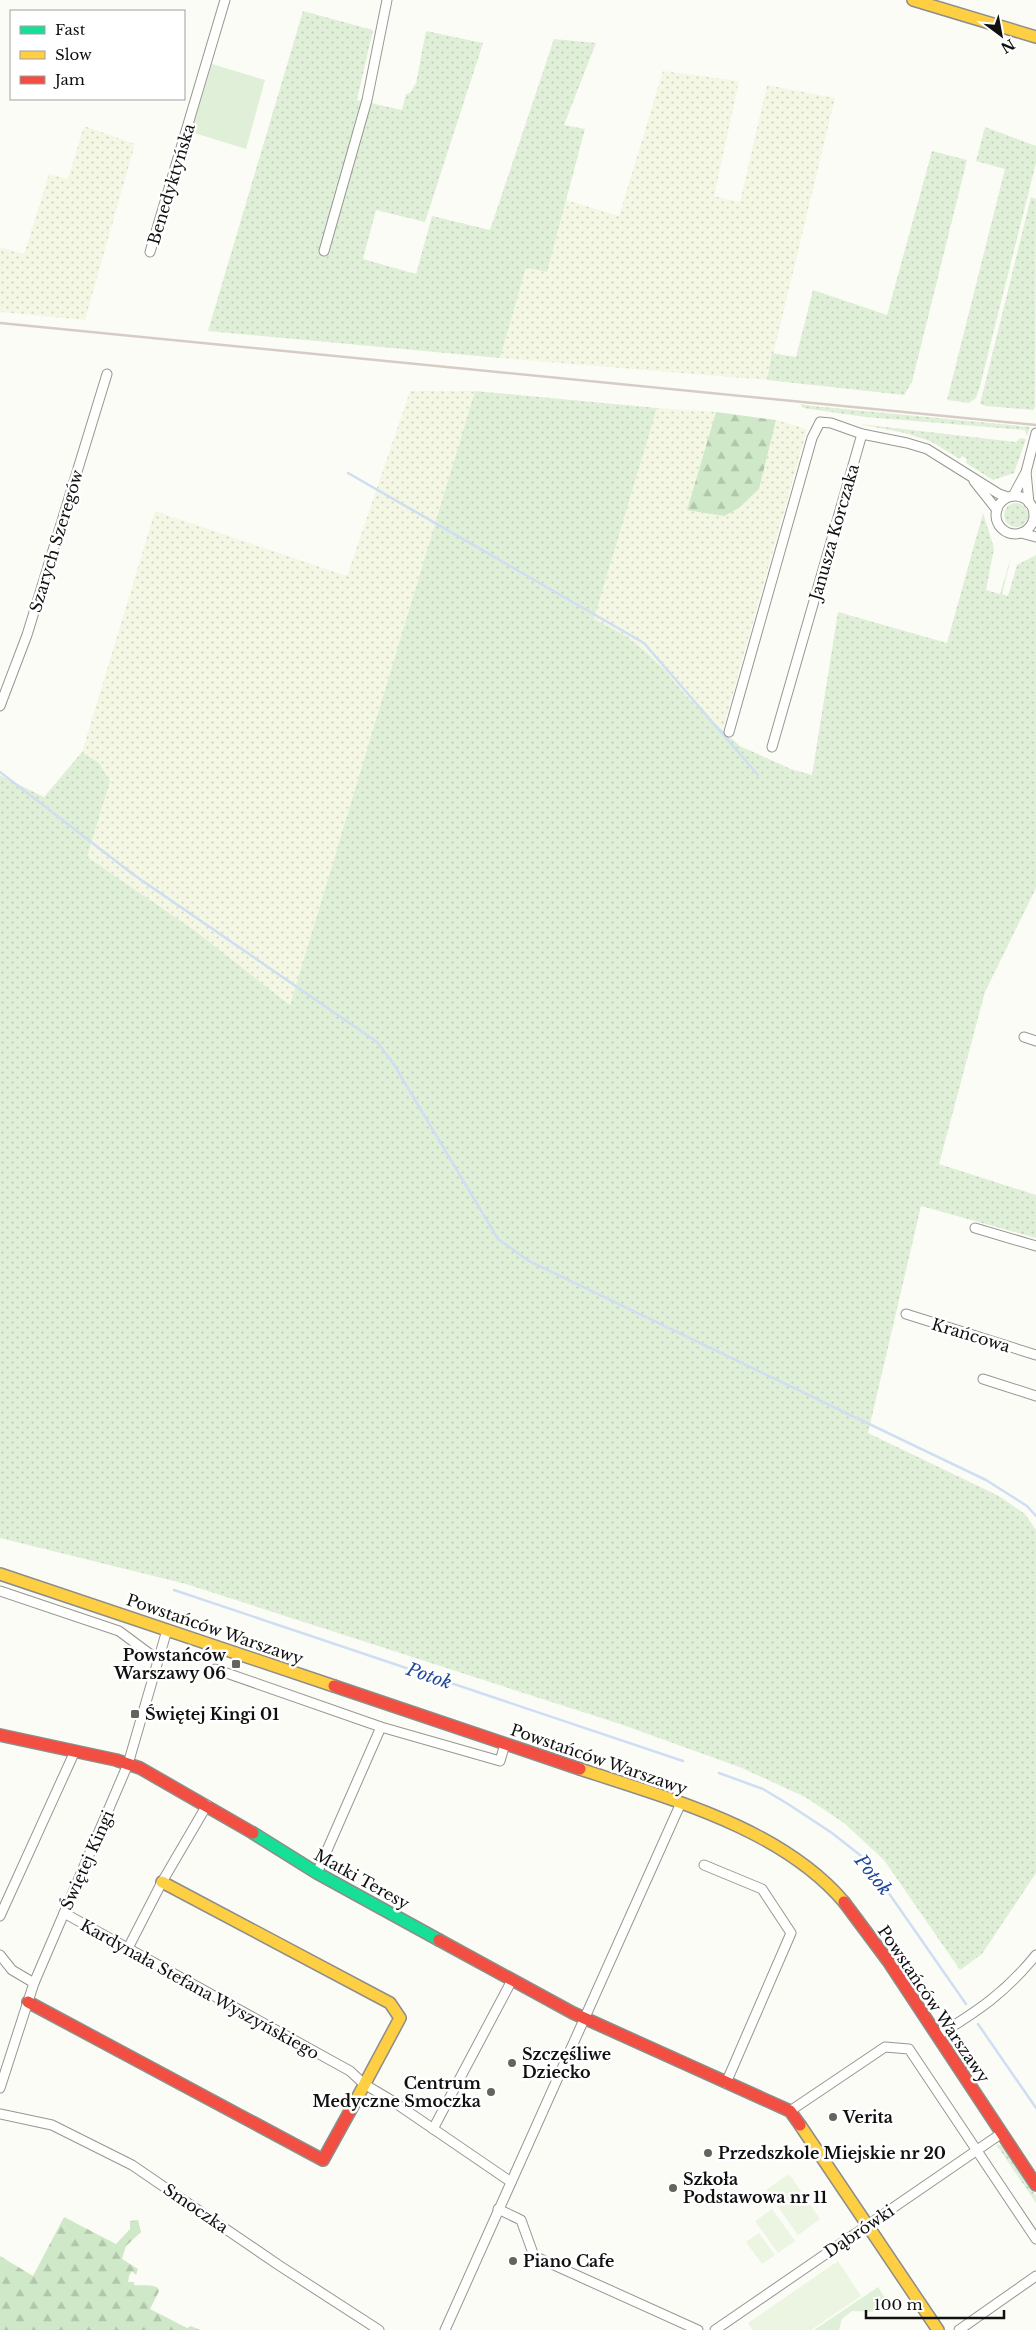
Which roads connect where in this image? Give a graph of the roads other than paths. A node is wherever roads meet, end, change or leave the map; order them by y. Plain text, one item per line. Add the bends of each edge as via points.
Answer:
1 (225, 0) edge
2 (387, 0) edge
3 (913, 0) edge
4 (1036, 37) edge
5 (324, 251) dead end
6 (150, 252) dead end
7 (107, 374) dead end
8 (1036, 433) edge
9 (862, 434) junction
10 (1026, 472) junction
11 (972, 478) junction
12 (1011, 497) junction
13 (1029, 502) junction
14 (996, 510) junction
15 (1034, 522) edge
16 (1021, 532) junction
17 (1036, 537) edge
18 (0, 706) edge
19 (728, 732) dead end
20 (772, 747) dead end
21 (1024, 1037) dead end
22 (1036, 1041) edge
23 (976, 1228) dead end
24 (1036, 1246) edge
25 (906, 1314) dead end
26 (1036, 1355) edge
27 (983, 1379) dead end
28 (1036, 1396) edge
29 (0, 1574) edge
30 (0, 1591) edge
31 (167, 1630) junction
32 (159, 1658) junction
33 (215, 1669) dead end
34 (381, 1727) junction
35 (0, 1736) edge
36 (505, 1744) junction
37 (75, 1751) junction
38 (128, 1764) junction
39 (207, 1805) junction
40 (680, 1805) junction
41 (704, 1865) dead end
42 (317, 1873) junction
43 (162, 1882) junction
44 (64, 1914) junction
45 (0, 1916) edge
46 (127, 1950) junction
47 (0, 1955) edge
48 (1036, 1955) edge
49 (512, 1980) junction
50 (34, 1983) junction
51 (28, 2002) junction
52 (583, 2018) junction
53 (937, 2036) junction
54 (726, 2082) junction
55 (364, 2084) junction
56 (0, 2088) edge
57 (790, 2111) junction
58 (0, 2114) edge
59 (433, 2129) junction
60 (1002, 2133) junction
61 (977, 2150) junction
62 (511, 2182) junction
63 (1036, 2184) edge
64 (498, 2209) junction
65 (866, 2226) junction
66 (1036, 2239) edge
67 (1036, 2276) edge
68 (379, 2330) edge
69 (445, 2330) edge
70 (698, 2330) edge
71 (715, 2330) edge
72 (938, 2330) edge
73 (959, 2330) edge

1 - 6 street, Benedyktyńska
2 - 5 street via 367,100
3 - 4 street
7 - 18 street, Szarych Szeregów via 27,635
8 - 10 street
9 - 11 street via 926,449
9 - 19 street via 820,422 812,438
9 - 20 street, Janusza Korczaka
10 - 12 street
10 - 13 street
11 - 12 street via 999,494
11 - 14 street
12 - 13 street via 1022,497
12 - 14 street via 1001,502
13 - 15 street
14 - 16 street via 1000,527 1012,534
15 - 16 street
16 - 17 street
21 - 22 street
23 - 24 street
25 - 26 street, Krańcowa
27 - 28 street
29 - 31 street, Powstańców Warszawy
30 - 32 street via 120,1631
31 - 32 street, Świętej Kingi
31 - 36 street, Powstańców Warszawy
32 - 38 street, Świętej Kingi
33 - 34 street
34 - 36 street via 500,1761
34 - 42 street
35 - 37 street, Matki Teresy
36 - 40 street, Powstańców Warszawy
37 - 38 street, Matki Teresy
37 - 45 street
38 - 39 street, Matki Teresy
38 - 44 street, Świętej Kingi
39 - 42 street, Matki Teresy
39 - 43 street
40 - 52 street
40 - 53 street, Powstańców Warszawy via 745,1829 801,1862 822,1880 869,1936
41 - 54 street via 762,1889 791,1933
42 - 49 street, Matki Teresy
43 - 46 street
43 - 55 street via 390,2004 400,2018
44 - 46 street, Kardynała Stefana Wyszyńskiego
44 - 50 street, Świętej Kingi
46 - 55 street, Kardynała Stefana Wyszyńskiego via 350,2071
47 - 50 street via 12,1970
48 - 53 street via 988,2004
49 - 52 street, Matki Teresy
49 - 59 street
50 - 51 street, Świętej Kingi
51 - 55 street via 324,2160
51 - 56 street, Świętej Kingi
52 - 54 street, Matki Teresy
52 - 62 street
53 - 60 street, Powstańców Warszawy
54 - 57 street, Matki Teresy
55 - 59 street, Kardynała Stefana Wyszyńskiego
57 - 61 street via 885,2047 909,2049
57 - 65 street
58 - 68 street, Smoczka via 52,2125 132,2165
59 - 62 street, Kardynała Stefana Wyszyńskiego
60 - 61 street, Dąbrówki
60 - 63 street, Powstańców Warszawy
61 - 65 street, Dąbrówki
61 - 66 street
62 - 64 street
64 - 69 street
64 - 70 street via 521,2220 534,2256
65 - 71 street, Dąbrówki
65 - 72 street
67 - 73 street

